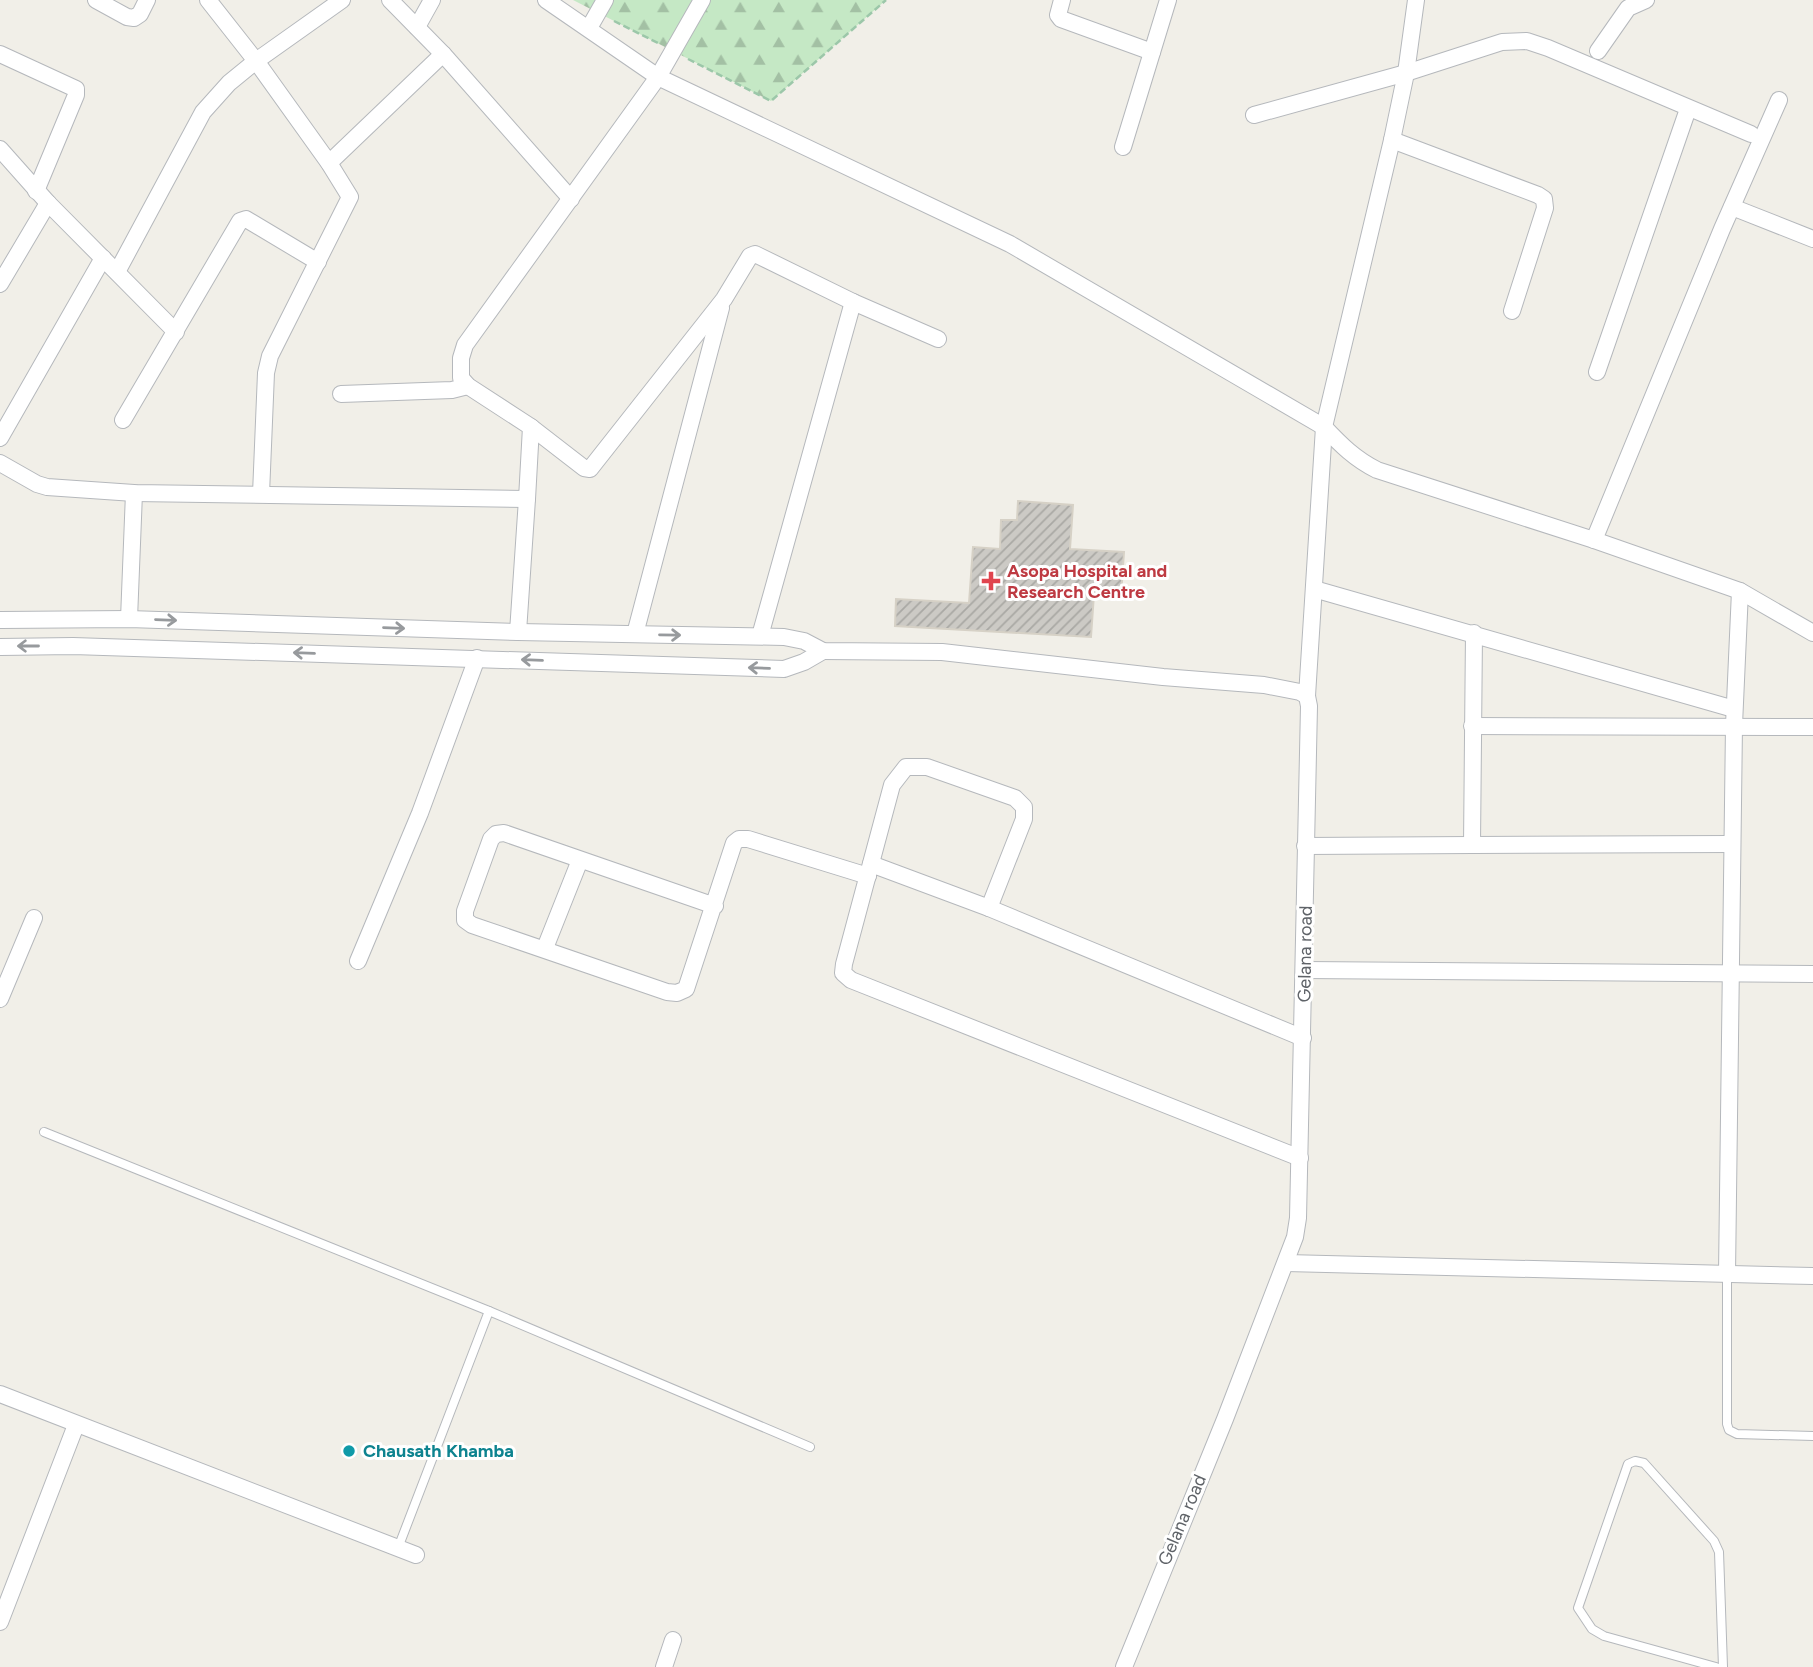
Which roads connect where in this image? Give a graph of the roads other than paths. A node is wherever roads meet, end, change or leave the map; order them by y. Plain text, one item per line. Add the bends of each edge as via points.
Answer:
1 (96, 0) edge
2 (147, 0) edge
3 (208, 0) edge
4 (342, 0) edge
5 (390, 0) edge
6 (432, 0) edge
7 (604, 0) edge
8 (702, 0) edge
9 (1062, 0) edge
10 (1168, 0) edge
11 (1646, 0) edge
12 (550, 1) edge
13 (1410, 2) edge
14 (416, 27) junction
15 (589, 28) junction
16 (1598, 51) dead end
17 (1152, 52) junction
18 (0, 54) edge
19 (443, 54) junction
20 (256, 61) junction
21 (1406, 73) junction
22 (658, 77) junction
23 (1779, 100) dead end
24 (1688, 109) junction
25 (1254, 116) dead end
26 (1751, 134) dead end
27 (1392, 140) junction
28 (1123, 147) dead end
29 (0, 149) edge
30 (329, 163) junction
31 (36, 191) junction
32 (571, 199) junction
33 (48, 203) junction
34 (1732, 207) junction
35 (1813, 239) edge
36 (103, 258) junction
37 (318, 262) junction
38 (117, 272) junction
39 (0, 284) edge
40 (724, 299) junction
41 (853, 302) junction
42 (1513, 311) dead end
43 (176, 332) junction
44 (938, 339) dead end
45 (1597, 372) dead end
46 (468, 386) junction
47 (341, 394) dead end
48 (123, 420) dead end
49 (1324, 426) junction
50 (531, 427) junction
51 (0, 438) edge
52 (0, 463) edge
53 (134, 493) junction
54 (261, 494) junction
55 (527, 499) junction
56 (1594, 540) junction
57 (1314, 589) junction
58 (1740, 591) junction
59 (72, 619) junction
60 (129, 619) junction
61 (0, 620) edge
62 (518, 632) junction
63 (1474, 633) junction
64 (1813, 633) edge
65 (635, 634) junction
66 (760, 636) junction
67 (0, 646) edge
68 (73, 646) junction
69 (823, 651) junction
70 (477, 658) junction
71 (1307, 696) junction
72 (1734, 717) junction
73 (1472, 726) junction
74 (1813, 727) edge
75 (1732, 844) junction
76 (1472, 845) junction
77 (1306, 846) junction
78 (580, 860) junction
79 (869, 870) junction
80 (715, 906) junction
81 (989, 908) junction
82 (34, 918) dead end
83 (545, 948) junction
84 (358, 961) dead end
85 (1305, 970) junction
86 (1730, 974) junction
87 (1813, 974) edge
88 (1, 992) edge
89 (1303, 1038) junction
90 (44, 1132) dead end
91 (1300, 1158) junction
92 (1286, 1263) junction
93 (1727, 1274) junction
94 (1813, 1276) edge
95 (489, 1311) junction
96 (0, 1394) edge
97 (76, 1425) junction
98 (1813, 1436) edge
99 (810, 1447) dead end
100 (398, 1548) junction
101 (416, 1555) dead end
102 (0, 1622) edge
103 (673, 1640) dead end
104 (664, 1667) edge
105 (1124, 1667) edge
106 (1716, 1667) edge
107 (1723, 1667) edge

1 - 2 street via 134,18
3 - 20 street
4 - 20 street
5 - 14 street
6 - 14 street
7 - 15 street
8 - 22 street
9 - 17 street via 1061,19
10 - 17 street
11 - 16 street via 1628,8
12 - 15 street
13 - 21 street, Gelana road
14 - 19 street
15 - 22 street
17 - 28 street
18 - 31 street via 76,89
19 - 30 street
19 - 32 street
20 - 30 street
20 - 38 street via 203,111
21 - 24 street via 1502,42 1527,41
21 - 25 street
21 - 27 street, Gelana road
22 - 32 street
22 - 49 street via 1010,244
23 - 34 street
24 - 26 street
24 - 45 street
27 - 42 street via 1545,200
27 - 49 street, Gelana road
29 - 31 street
30 - 37 street via 350,197
31 - 33 street
32 - 46 street via 465,345 461,377
33 - 36 street
33 - 39 street
34 - 35 street
34 - 56 street
36 - 38 street
36 - 51 street
37 - 43 street via 246,219 240,221
37 - 54 street via 270,356
38 - 43 street
40 - 41 street via 755,254
40 - 50 street via 590,468
40 - 65 street
41 - 44 street
41 - 66 street
43 - 48 street
46 - 47 street
46 - 50 street
49 - 56 street via 1348,452 1377,470
49 - 57 street, Gelana road
50 - 55 street
52 - 53 street via 47,487
53 - 54 street
53 - 60 street
54 - 55 street
55 - 62 street
56 - 58 street
57 - 63 street
57 - 71 street, Gelana road
58 - 64 street
58 - 72 street
59 - 60 street
59 - 61 street
59 - 68 street
60 -> 62 street
62 - 65 street
63 - 72 street
63 - 73 street
65 -> 66 street
66 - 69 street via 804,641
68 -> 67 street
70 -> 68 street
69 -> 70 street via 784,669
69 - 71 street via 943,652 1264,685
70 - 84 street via 420,813
71 - 77 street, Gelana road
72 - 73 street
72 - 74 street
72 - 75 street
73 - 76 street
75 - 76 street
75 - 86 street
76 - 77 street
77 - 85 street, Gelana road
78 - 80 street
78 - 83 street
78 - 83 street via 504,833 491,839 465,920
79 - 80 street via 739,839
79 - 81 street
79 - 81 street via 892,785 906,767 927,767 1014,798 1024,807 1024,819
79 - 91 street via 845,964 844,973 851,980
80 - 83 street via 686,989 677,993
81 - 89 street
82 - 88 street
85 - 86 street
85 - 89 street, Gelana road
86 - 87 street
86 - 93 street
89 - 91 street, Gelana road
90 - 95 lane
91 - 92 street, Gelana road via 1298,1219
92 - 93 street
92 - 105 street, Gelana road
93 - 94 street
93 - 98 lane via 1729,1430
95 - 99 lane
95 - 100 lane
96 - 97 street
97 - 100 street
97 - 102 street
100 - 101 street
103 - 104 street
106 - 107 lane via 1604,1636 1592,1629 1578,1608 1628,1464 1635,1461 1644,1463 1714,1541

